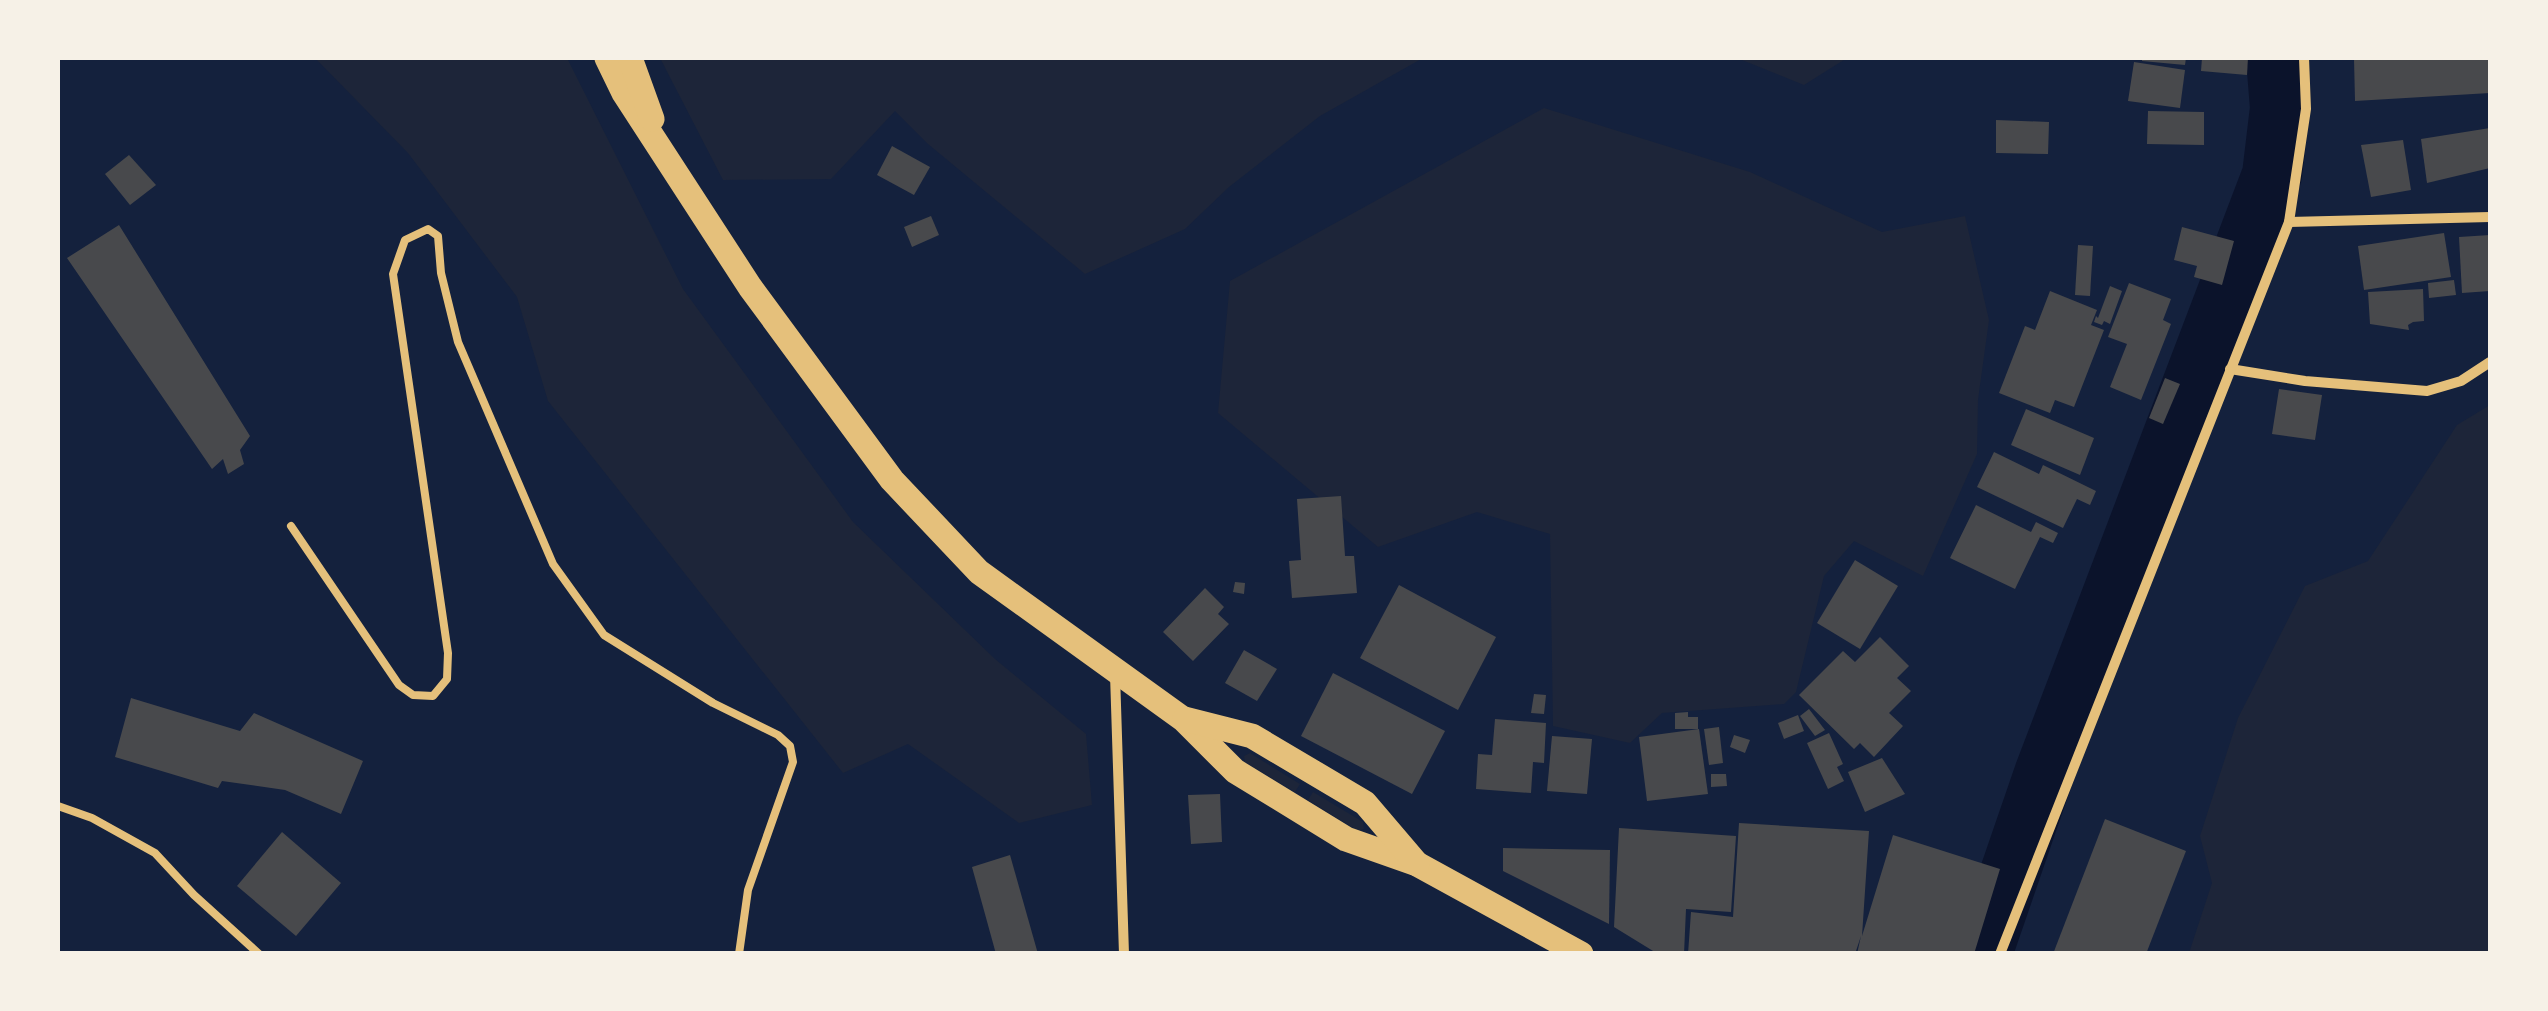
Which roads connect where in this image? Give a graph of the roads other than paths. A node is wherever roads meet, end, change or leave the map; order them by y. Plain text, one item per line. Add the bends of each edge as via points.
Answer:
1 (607, 58) edge
2 (630, 58) edge
3 (2304, 58) edge
4 (662, 147) junction
5 (2490, 217) edge
6 (2290, 222) junction
7 (2490, 362) edge
8 (2230, 370) junction
9 (291, 526) dead end
10 (1116, 673) junction
11 (1182, 718) junction
12 (58, 806) edge
13 (1417, 864) junction
14 (259, 954) edge
15 (739, 954) edge
16 (1124, 954) edge
17 (1580, 954) edge
18 (2000, 954) edge

1 - 4 main road
2 - 4 main road
3 - 6 street via 2306,109
4 - 10 main road via 750,287 892,480 979,572
5 - 6 street
6 - 8 street
7 - 8 street via 2462,381 2427,391
8 - 18 street
9 - 15 lane via 398,686 433,696 447,679 448,653 393,274 405,240 428,229 438,236 458,342 554,564 604,635 790,746 793,762 748,890
10 - 11 main road
10 - 16 street
11 - 13 main road via 1235,772 1346,840
11 - 13 main road via 1252,736 1365,804
12 - 14 lane via 154,852
13 - 17 main road

